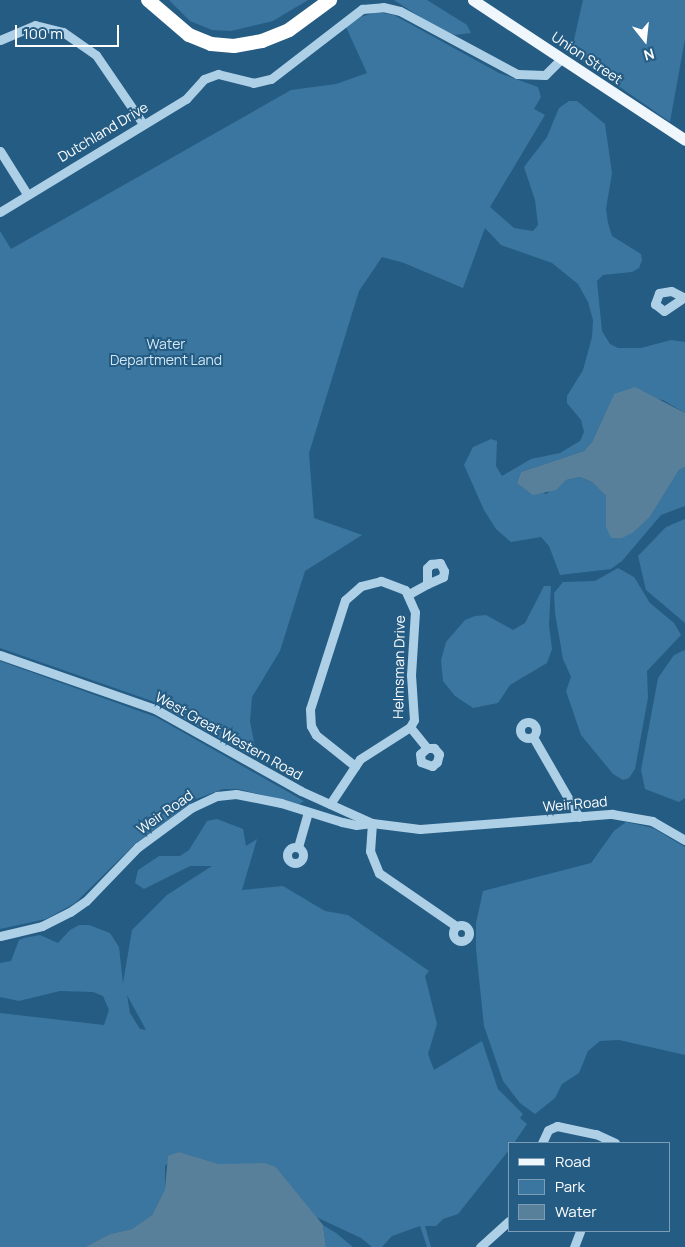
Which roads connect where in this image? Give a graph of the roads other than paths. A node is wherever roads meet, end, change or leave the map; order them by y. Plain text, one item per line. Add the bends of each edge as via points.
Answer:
1 (148, 0) edge
2 (163, 0) edge
3 (315, 0) edge
4 (330, 0) edge
5 (473, 0) edge
6 (0, 40) edge
7 (561, 59) junction
8 (143, 124) junction
9 (685, 140) edge
10 (0, 151) edge
11 (27, 194) junction
12 (0, 212) edge
13 (427, 584) dead end
14 (409, 594) junction
15 (0, 655) edge
16 (410, 727) junction
17 (533, 736) dead end
18 (427, 748) dead end
19 (355, 766) junction
20 (330, 804) junction
21 (308, 813) junction
22 (580, 817) junction
23 (372, 823) junction
24 (685, 840) edge
25 (298, 847) dead end
26 (456, 926) dead end
27 (0, 936) edge
28 (542, 1142) edge
29 (613, 1142) edge
30 (508, 1222) edge
31 (580, 1232) edge
32 (480, 1247) edge
33 (574, 1247) edge

1 - 4 highway via 189,35 227,46 279,35
2 - 3 highway via 190,26 216,36 235,37 279,25
5 - 7 main road, Union Street
6 - 8 street via 35,25 68,35 96,55
7 - 8 street, Dutchland Drive via 546,75 517,74 400,11 373,6 353,14 265,82 218,74 204,79 186,99
7 - 9 main road, Union Street
8 - 11 street, Dutchland Drive
10 - 11 street
11 - 12 street, Dutchland Drive
13 - 14 street
14 - 16 street, Helmsman Drive via 416,623 411,675 414,713
14 - 19 street via 397,585 381,582 361,586 350,594 342,606 314,694 310,716 313,731 323,744
15 - 20 street, West Great Western Road via 155,709 274,777
16 - 18 street
16 - 19 street, Helmsman Drive via 379,745
17 - 22 street
19 - 20 street, Helmsman Drive
20 - 23 street, Weir Road
21 - 23 street, Weir Road via 356,825
21 - 25 street
21 - 27 street, Weir Road via 281,803 236,794 205,800 138,848 78,907 42,926
22 - 23 street, Weir Road via 420,829
22 - 24 street, Weir Road via 637,816
23 - 26 street via 370,851 379,873
28 - 29 street via 548,1130 557,1126 596,1134
30 - 32 street
31 - 33 street

